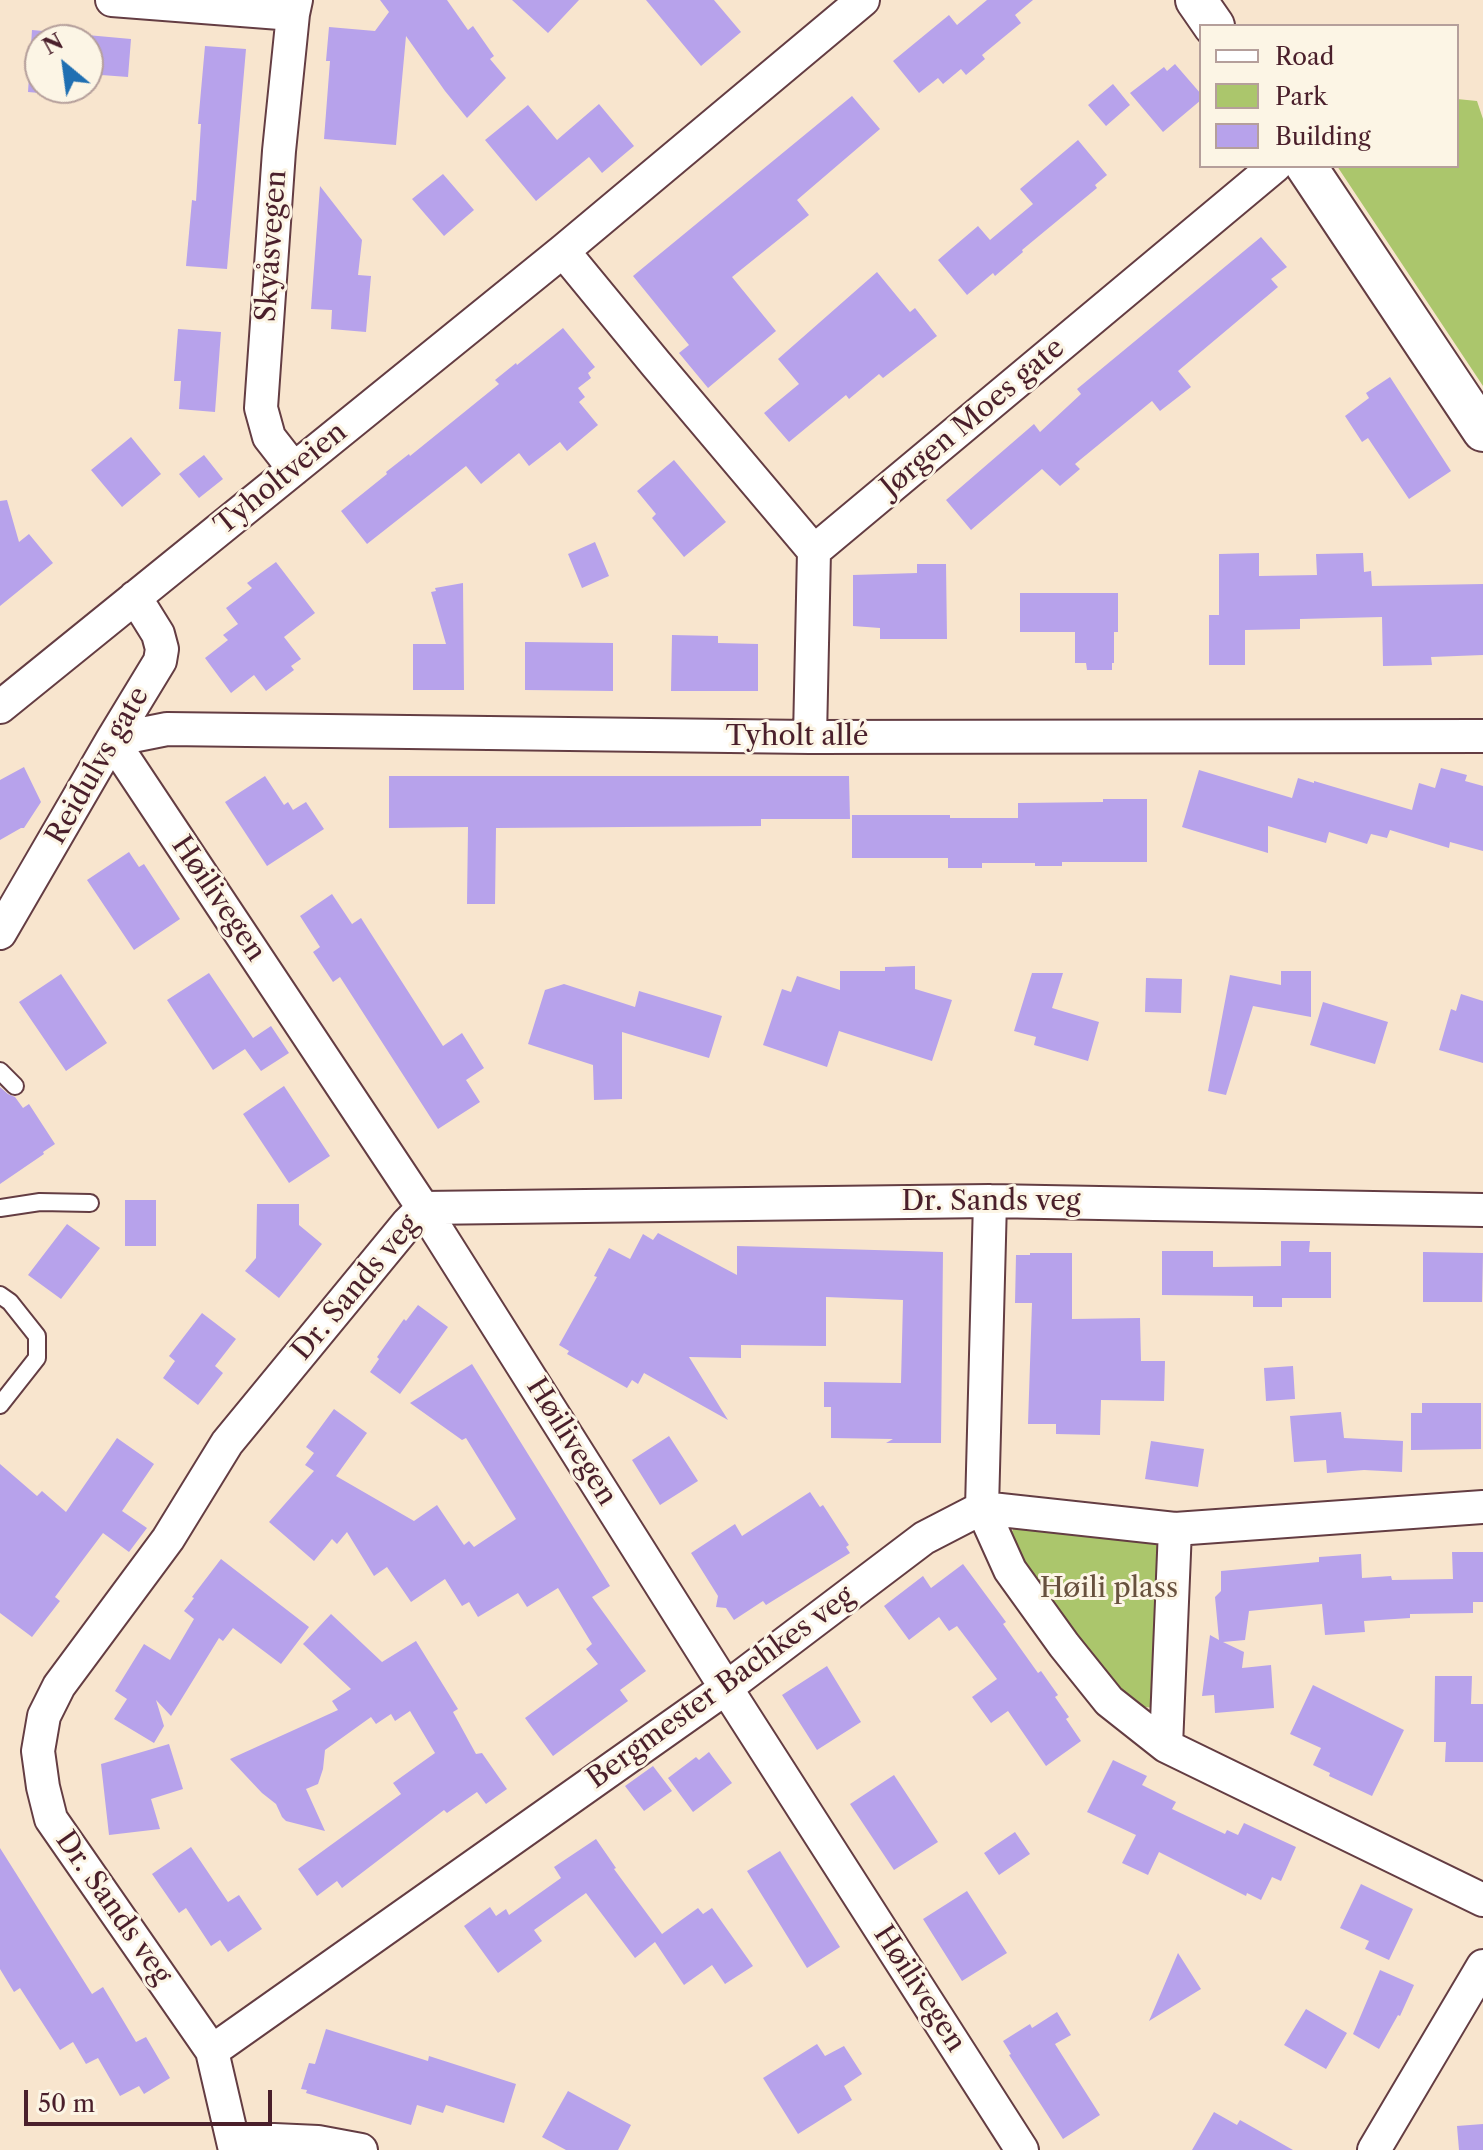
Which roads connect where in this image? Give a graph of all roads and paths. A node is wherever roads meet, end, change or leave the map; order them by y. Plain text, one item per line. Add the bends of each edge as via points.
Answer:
1 (112, 0) edge
2 (863, 0) edge
3 (1196, 0) edge
4 (294, 7) edge
5 (1213, 24) edge
6 (1273, 168) edge
7 (1307, 168) edge
8 (563, 251) junction
9 (1483, 431) edge
10 (294, 469) junction
11 (814, 551) junction
12 (135, 597) junction
13 (0, 707) edge
14 (1483, 736) edge
15 (810, 737) junction
16 (112, 740) junction
17 (0, 933) edge
18 (0, 1071) edge
19 (15, 1086) dead end
20 (990, 1201) junction
21 (90, 1203) dead end
22 (0, 1208) edge
23 (423, 1208) junction
24 (1483, 1210) edge
25 (0, 1295) edge
26 (0, 1405) edge
27 (1483, 1507) edge
28 (982, 1508) junction
29 (1175, 1529) junction
30 (726, 1688) junction
31 (1166, 1746) junction
32 (1483, 1900) edge
33 (1483, 1966) edge
34 (212, 2051) junction
35 (235, 2147) edge
36 (361, 2150) edge
37 (1022, 2150) edge
38 (1374, 2150) edge

1 - 4 street, Skyåsvegen
2 - 8 street, Tyholtveien
3 - 5 street
4 - 10 street, Skyåsvegen via 261,408 269,437
6 - 11 street, Jørgen Moes gate
7 - 9 street
8 - 10 street, Tyholtveien
8 - 11 street
10 - 12 street, Tyholtveien
11 - 15 street
12 - 13 street, Tyholtveien
12 - 16 street, Reidulvs gate via 162,649 160,661
14 - 15 street, Tyholt allé
15 - 16 street, Tyholt allé via 167,729
16 - 17 street, Reidulvs gate
16 - 23 street, Høilivegen
18 - 19 lane
20 - 23 street, Dr. Sands veg
20 - 24 street, Dr. Sands veg
20 - 28 street
21 - 22 lane
23 - 30 street, Høilivegen
23 - 34 street, Dr. Sands veg via 227,1443 168,1539 59,1686 44,1716 38,1751 51,1819
25 - 26 lane via 37,1336 37,1358
27 - 29 street
28 - 29 street
28 - 30 street, Bergmester Bachkes veg via 924,1538
28 - 31 street via 1010,1570 1064,1645 1109,1701
29 - 31 street
30 - 34 street, Bergmester Bachkes veg
30 - 37 street, Høilivegen
31 - 32 street
33 - 38 street
34 - 35 street, Dr. Sands veg
35 - 36 street via 274,2140

